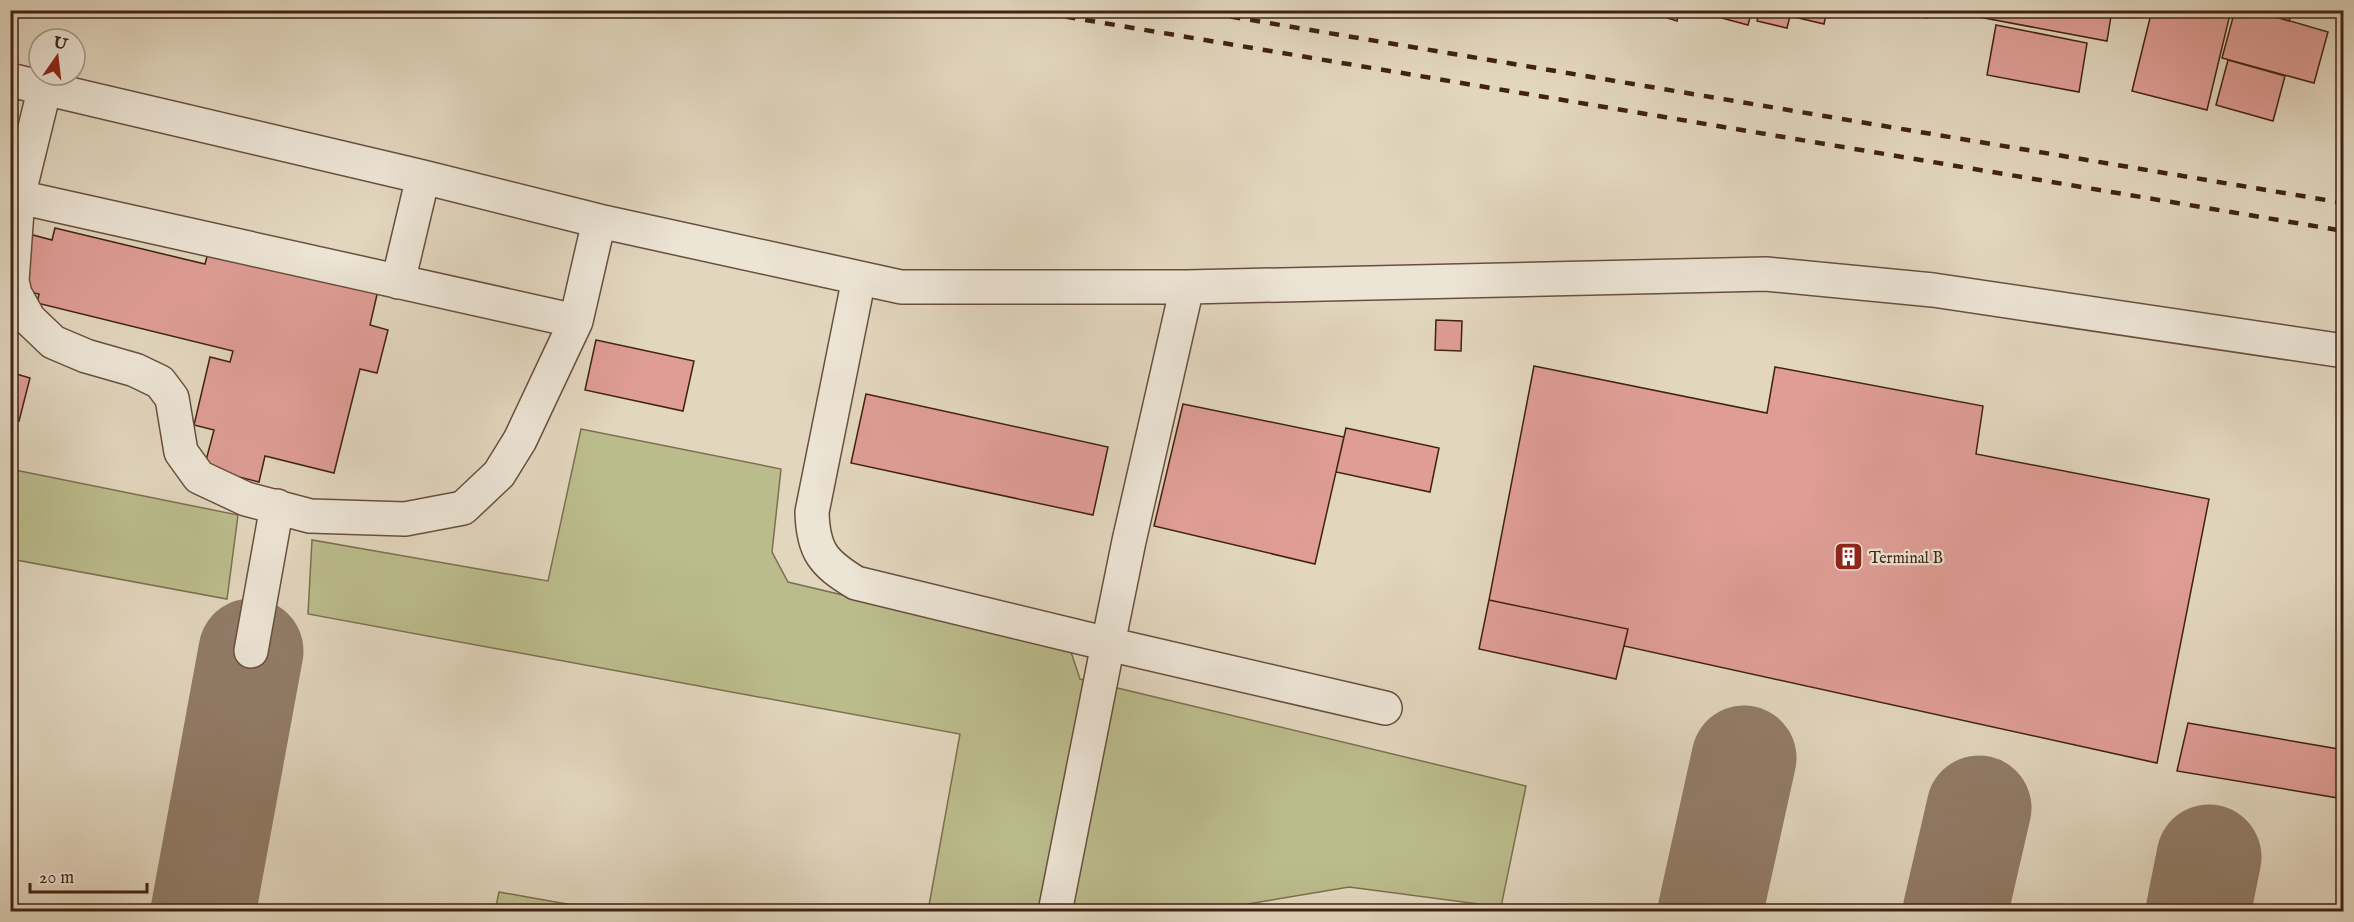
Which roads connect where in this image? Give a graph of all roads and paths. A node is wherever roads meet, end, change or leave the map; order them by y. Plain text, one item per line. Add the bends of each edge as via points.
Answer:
1 (10, 80) edge
2 (27, 83) edge
3 (45, 87) joint
4 (423, 177) junction
5 (14, 196) edge
6 (599, 222) junction
7 (859, 278) junction
8 (398, 282) junction
9 (1187, 287) junction
10 (576, 321) junction
11 (2343, 351) edge
12 (277, 507) junction
13 (1108, 644) junction
14 (250, 651) dead end
15 (1385, 708) dead end
16 (1055, 912) edge

1 - 2 street
3 - 4 street
3 - 5 street
4 - 6 street
4 - 8 street
5 - 8 street
5 - 12 street via 12,281 29,319 53,342 160,382 172,398 181,452 199,477 246,499
6 - 7 street
6 - 10 street
7 - 9 street via 902,287
7 - 13 street via 812,512 813,536 822,556 856,583
8 - 10 street
9 - 11 street via 1766,274 1933,290
9 - 13 street
10 - 12 street via 520,440 499,474 464,508 405,519 310,516
12 - 14 street
13 - 15 street
13 - 16 street

